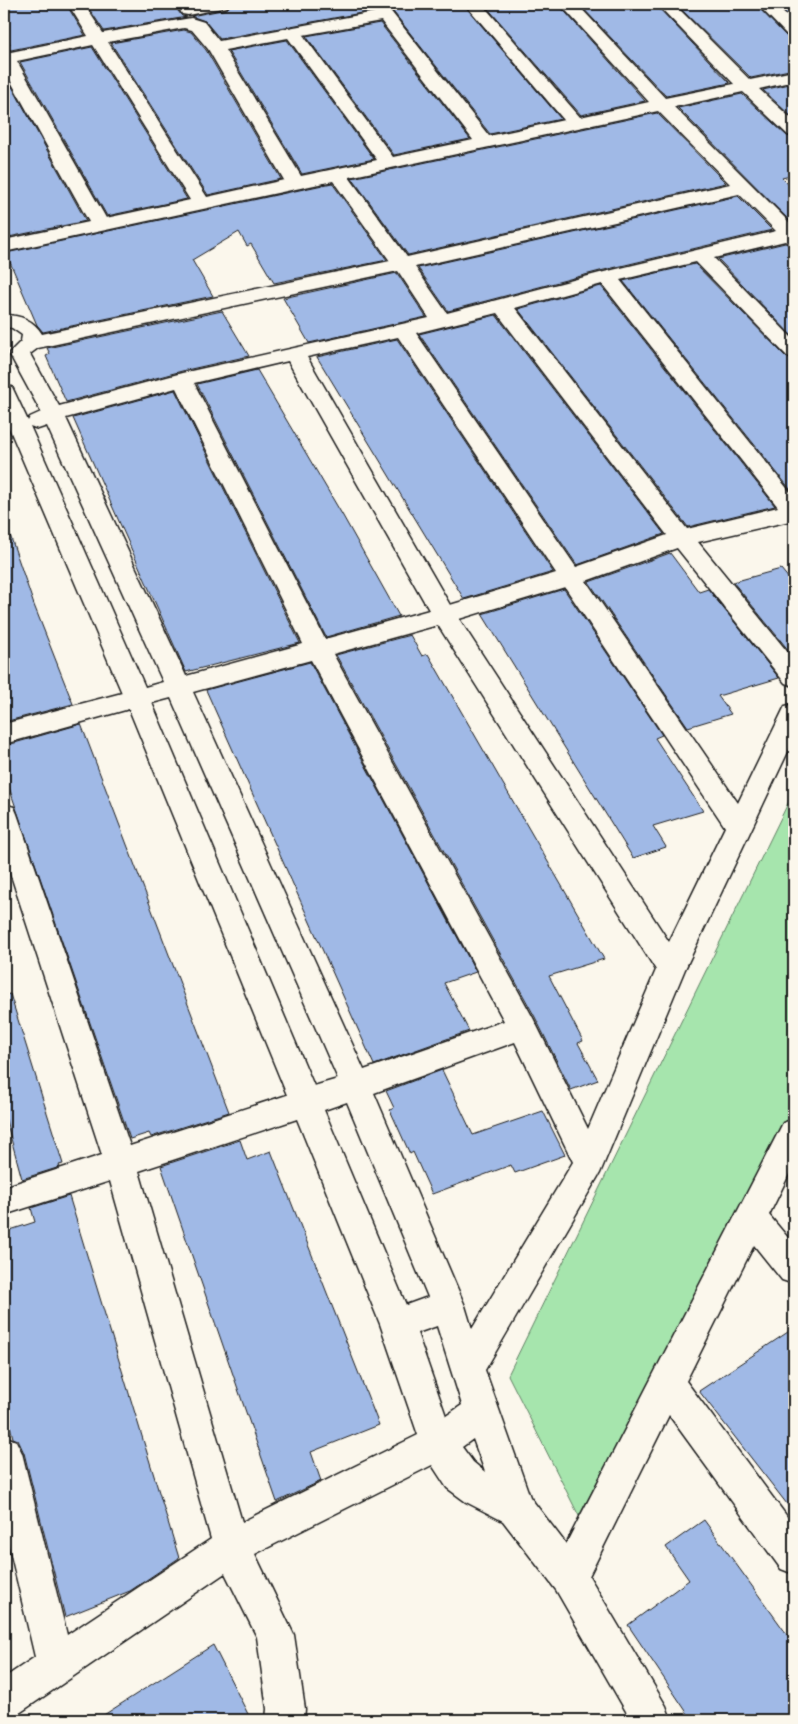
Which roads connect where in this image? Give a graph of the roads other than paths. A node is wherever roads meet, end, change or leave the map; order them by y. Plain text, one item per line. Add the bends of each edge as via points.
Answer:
1 (76, 4) edge
2 (221, 4) edge
3 (473, 4) edge
4 (568, 4) edge
5 (665, 4) edge
6 (765, 4) edge
7 (381, 9) edge
8 (187, 12) edge
9 (293, 32) junction
10 (794, 32) edge
11 (96, 39) junction
12 (215, 47) junction
13 (4, 57) edge
14 (794, 76) edge
15 (746, 86) junction
16 (661, 104) junction
17 (576, 124) junction
18 (794, 131) edge
19 (484, 142) junction
20 (389, 164) junction
21 (729, 172) junction
22 (338, 175) junction
23 (295, 182) junction
24 (742, 187) junction
25 (201, 202) junction
26 (100, 224) junction
27 (793, 235) edge
28 (4, 246) edge
29 (701, 256) junction
30 (398, 258) junction
31 (607, 277) junction
32 (4, 299) edge
33 (501, 304) junction
34 (442, 321) junction
35 (403, 329) junction
36 (16, 337) edge
37 (794, 352) edge
38 (294, 353) junction
39 (182, 380) junction
40 (4, 392) edge
41 (53, 415) junction
42 (12, 432) edge
43 (794, 512) edge
44 (682, 538) junction
45 (571, 576) junction
46 (444, 615) junction
47 (318, 650) junction
48 (794, 676) edge
49 (179, 688) junction
50 (138, 697) junction
51 (794, 713) edge
52 (4, 734) edge
53 (4, 814) edge
54 (739, 826) junction
55 (671, 969) junction
56 (523, 1027) junction
57 (356, 1086) junction
58 (304, 1101) junction
59 (794, 1133) edge
60 (120, 1161) junction
61 (589, 1163) junction
62 (4, 1201) edge
63 (752, 1218) junction
64 (794, 1269) edge
65 (448, 1306) junction
66 (397, 1324) junction
67 (467, 1368) junction
68 (667, 1384) junction
69 (481, 1412) junction
70 (438, 1443) junction
71 (4, 1453) edge
72 (516, 1508) junction
73 (231, 1547) junction
74 (794, 1556) edge
75 (569, 1577) junction
76 (56, 1665) junction
77 (4, 1700) edge
78 (285, 1720) edge
79 (652, 1720) edge

1 - 11 street
2 - 8 street
3 - 17 street
4 - 16 street
5 - 15 street
6 - 10 street
7 - 9 street
7 - 19 street
8 - 11 street
8 - 12 street
9 - 12 street
9 - 20 street
11 - 13 street
11 - 25 street
12 - 23 street
13 - 26 street
14 - 15 street
15 - 16 street
15 - 18 street
16 - 17 street
16 - 21 street
17 - 19 street
19 - 20 street
20 - 22 street
21 - 24 street
21 - 30 street
22 - 23 street
22 - 30 street
23 - 25 street
24 - 27 street
24 - 30 street
25 - 26 street
26 - 28 street
27 - 29 street
29 - 31 street
29 - 37 street
30 - 34 street
30 - 36 street
31 - 33 street
31 - 43 street
32 - 36 street
33 - 34 street
33 - 44 street
34 - 35 street
35 - 38 street
35 - 45 street
36 - 41 street
38 - 39 street
38 - 46 street
39 - 41 street
39 - 47 street
40 - 42 street
41 - 42 street
41 - 49 street
42 - 50 street
43 - 44 street
44 - 45 street
44 - 48 street
45 - 46 street
45 - 54 street
46 - 47 street
46 - 55 street
47 - 49 street
47 - 56 street
49 - 50 street
49 - 57 street
50 - 52 street
50 - 58 street
51 - 54 street
53 - 60 street
54 - 55 street
55 - 61 street
56 - 57 street
56 - 61 street
57 - 58 street
57 - 65 street
58 - 60 street
58 - 66 street
59 - 63 street
60 - 62 street
60 - 73 street
61 - 67 street
63 - 64 street
63 - 68 street
65 - 66 street
65 - 67 street
66 - 70 street
67 - 69 street
68 - 74 street
68 - 75 street
69 - 70 street
69 - 72 street
70 - 72 street via 460,1474 479,1489
70 - 73 street
71 - 76 street
72 - 75 street
73 - 76 street
73 - 78 street via 274,1634
75 - 79 street
76 - 77 street

